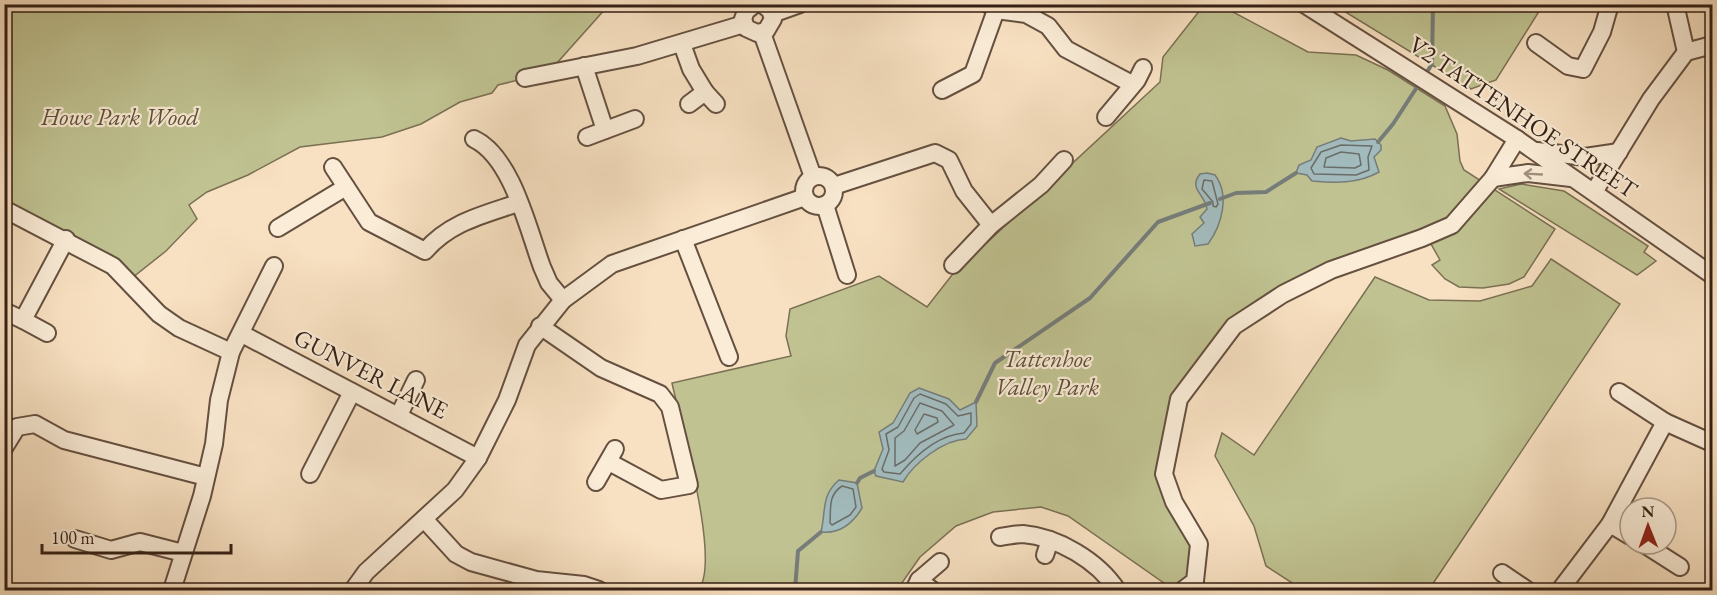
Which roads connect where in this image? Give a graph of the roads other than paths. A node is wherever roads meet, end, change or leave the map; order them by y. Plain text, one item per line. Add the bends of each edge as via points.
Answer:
1 (800, 4) edge
2 (1304, 4) edge
3 (1610, 4) edge
4 (1676, 4) edge
5 (753, 5) edge
6 (992, 7) edge
7 (767, 9) edge
8 (744, 24) junction
9 (762, 33) junction
10 (1536, 43) dead end
11 (682, 44) junction
12 (1713, 45) edge
13 (1686, 52) junction
14 (584, 66) junction
15 (1143, 68) dead end
16 (525, 78) dead end
17 (1132, 84) junction
18 (942, 90) dead end
19 (689, 104) dead end
20 (1106, 117) dead end
21 (635, 119) dead end
22 (605, 130) junction
23 (587, 137) dead end
24 (474, 139) dead end
25 (1517, 139) junction
26 (1533, 150) junction
27 (1619, 152) junction
28 (1064, 160) dead end
29 (333, 167) dead end
30 (813, 177) junction
31 (1493, 178) junction
32 (1572, 178) junction
33 (834, 186) junction
34 (346, 187) junction
35 (1594, 192) junction
36 (805, 197) junction
37 (518, 203) junction
38 (825, 205) junction
39 (4, 209) edge
40 (991, 225) junction
41 (278, 228) dead end
42 (66, 239) junction
43 (683, 239) junction
44 (953, 265) dead end
45 (274, 266) dead end
46 (847, 275) dead end
47 (1713, 275) edge
48 (563, 300) junction
49 (4, 311) edge
50 (22, 320) junction
51 (540, 326) junction
52 (48, 333) dead end
53 (242, 334) junction
54 (231, 352) junction
55 (729, 357) dead end
56 (416, 380) dead end
57 (352, 392) junction
58 (1619, 392) dead end
59 (399, 416) junction
60 (1665, 422) junction
61 (1713, 443) edge
62 (4, 448) edge
63 (478, 458) junction
64 (310, 474) dead end
65 (206, 477) junction
66 (596, 482) dead end
67 (424, 519) junction
68 (1610, 524) junction
69 (1618, 529) edge
70 (1000, 537) dead end
71 (75, 539) dead end
72 (183, 553) junction
73 (1663, 556) edge
74 (940, 562) dead end
75 (1680, 567) dead end
76 (1502, 573) dead end
77 (921, 587) edge
78 (1196, 587) edge
79 (172, 591) edge
80 (352, 591) edge
81 (599, 591) edge
82 (1116, 591) edge
83 (1527, 591) edge
84 (1560, 591) edge

1 - 7 street
2 - 25 street, V2 TATTENHOE STREET
3 - 10 street via 1602,32 1582,69 1568,66
4 - 13 street
5 - 8 street via 744,15
6 - 17 street via 1026,14 1048,26 1066,49
6 - 18 street via 973,74
7 - 9 street via 772,24
8 - 9 street via 749,31
8 - 11 street
9 - 30 street
11 - 14 street
11 - 19 street via 691,69 711,98
12 - 13 street
13 - 27 street
14 - 16 street
14 - 22 street
15 - 17 street
17 - 20 street
21 - 22 street
22 - 23 street
24 - 37 street via 487,145 501,161
25 - 26 street, V2 TATTENHOE STREET
25 - 31 street
26 - 27 street via 1585,157
26 - 32 street, V2 TATTENHOE STREET
27 - 35 street
28 - 40 street
29 - 34 street
30 - 33 street via 823,176
30 - 36 street via 806,185
32 -> 31 street via 1528,173
31 - 78 street via 1446,229 1331,270 1283,294 1234,326 1179,399 1164,474 1174,502 1199,544
32 - 35 street, V2 TATTENHOE STREET
33 - 38 street via 834,197
33 - 40 street via 935,153 949,160 964,191
34 - 37 street via 369,222 424,251 457,224
34 - 41 street
35 - 47 street, V2 TATTENHOE STREET
36 - 38 street via 814,205
36 - 43 street
37 - 48 street via 549,283
38 - 46 street
39 - 42 street
40 - 44 street
42 - 50 street
42 - 54 street via 112,266 159,314
43 - 48 street via 612,264
43 - 55 street
45 - 53 street
48 - 51 street
49 - 50 street
50 - 52 street
51 - 63 street via 527,345 507,400
51 - 66 street via 601,368 660,394 670,407 689,485 661,490 612,456
53 - 54 street
53 - 57 street, GUNVER LANE
54 - 65 street
56 - 59 street
57 - 59 street, GUNVER LANE
57 - 64 street
58 - 60 street
59 - 63 street, GUNVER LANE
60 - 61 street
60 - 68 street
62 - 65 street via 17,427 34,424 64,440
63 - 67 street via 454,490
65 - 72 street
67 - 80 street via 366,572
67 - 81 street via 456,554 471,562 536,580 584,585
68 - 69 street
68 - 84 street
70 - 82 street via 1023,534 1047,547 1089,560
71 - 72 street via 111,550 140,542
72 - 79 street
73 - 75 street
74 - 77 street
76 - 83 street

